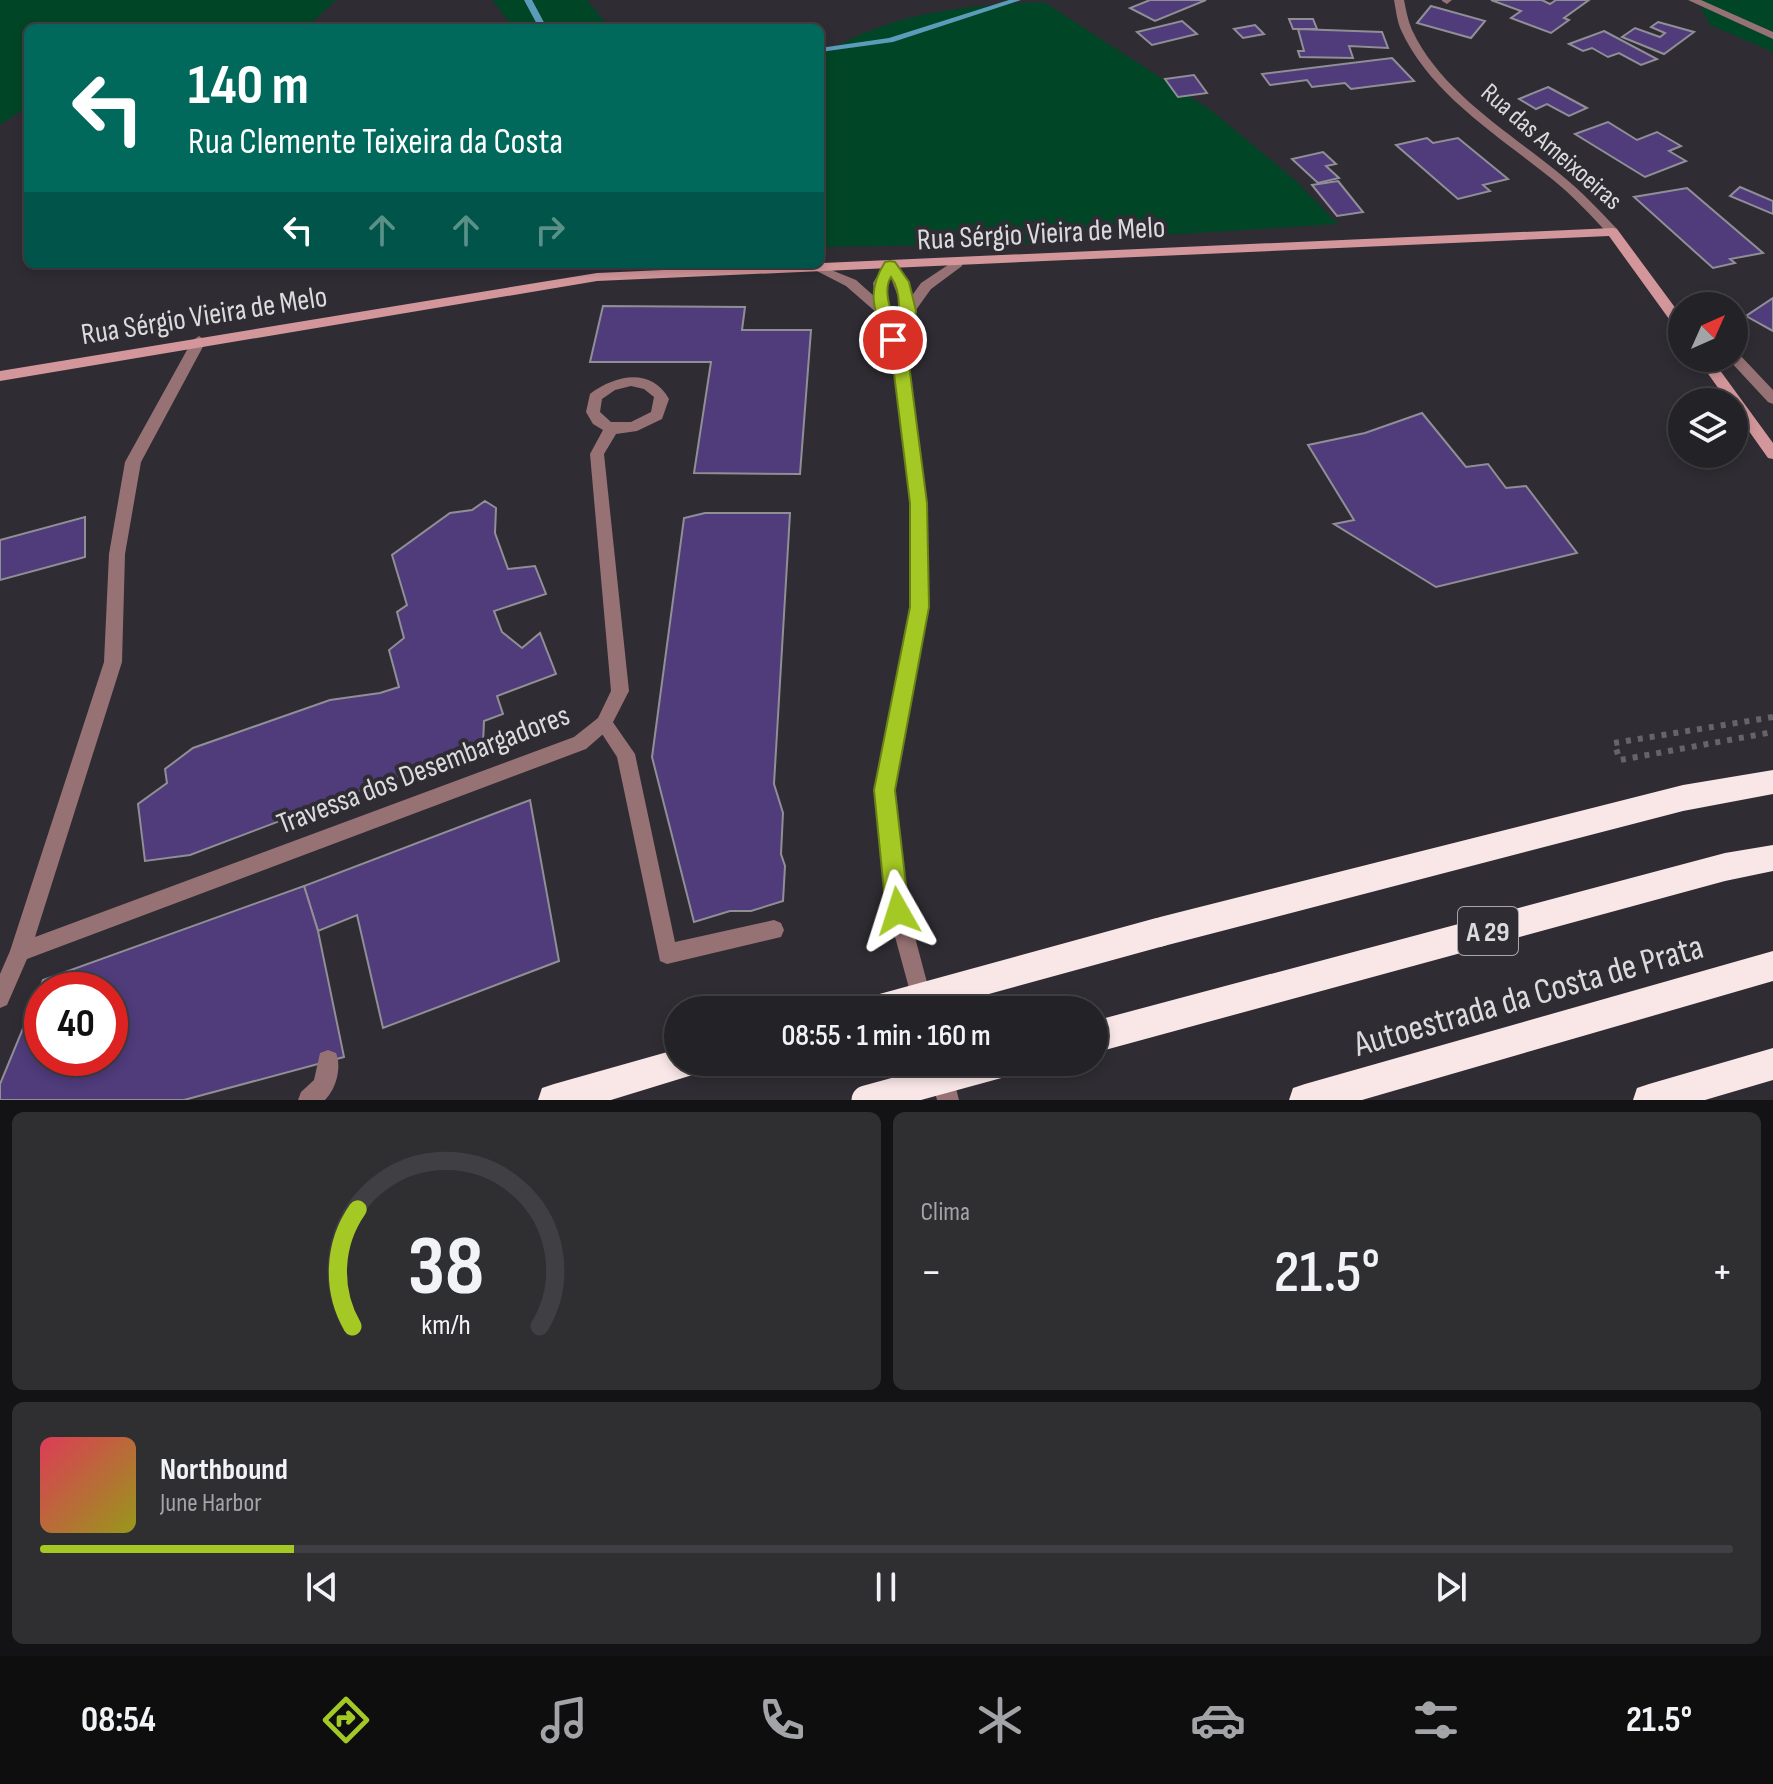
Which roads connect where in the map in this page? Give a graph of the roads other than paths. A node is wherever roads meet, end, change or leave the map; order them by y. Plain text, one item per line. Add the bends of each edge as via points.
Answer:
1 (1399, 0) edge
2 (1693, 0) edge
3 (1773, 36) edge
4 (1613, 232) junction
5 (957, 263) junction
6 (890, 266) junction
7 (819, 269) junction
8 (1668, 308) edge
9 (883, 311) junction
10 (908, 311) junction
11 (199, 341) junction
12 (900, 357) junction
13 (1714, 372) edge
14 (1748, 372) edge
15 (0, 376) edge
16 (1773, 399) edge
17 (612, 428) junction
18 (1773, 454) edge
19 (604, 723) junction
20 (1773, 782) edge
21 (1773, 858) edge
22 (774, 930) dead end
23 (20, 952) junction
24 (1773, 966) edge
25 (920, 996) edge
26 (927, 996) edge
27 (0, 998) edge
28 (1108, 1033) edge
29 (328, 1061) dead end
30 (1773, 1064) edge
31 (664, 1069) edge
32 (942, 1076) edge
33 (954, 1076) edge
34 (309, 1100) edge
35 (554, 1100) edge
36 (866, 1100) edge
37 (948, 1100) edge
38 (1305, 1100) edge
39 (1649, 1100) edge

1 - 4 street, Rua das Ameixoeiras via 1414,46 1474,112 1579,196
2 - 3 street
4 - 5 main road, Rua Sérgio Vieira de Melo
4 - 8 main road, Rua das Ameixoeiras
5 - 6 main road, Rua Sérgio Vieira de Melo
5 - 10 street via 926,286
6 - 7 main road, Rua Sérgio Vieira de Melo
6 - 9 street via 880,283
6 - 10 street via 902,282
7 - 9 street via 851,283
7 - 11 main road, Rua Sérgio Vieira de Melo via 597,277
9 - 12 street
10 - 12 street
11 - 15 main road, Rua Sérgio Vieira de Melo
11 - 23 street via 133,462 117,554 113,662
12 - 25 street via 919,503 919,607 884,790 898,911
13 - 18 main road
14 - 16 street
17 - 17 street via 593,412 601,391 631,381 659,391 661,408 648,423
17 - 19 street, Travessa dos Desembargadores via 597,454 620,691
19 - 22 street via 626,754 667,954
19 - 23 street, Travessa dos Desembargadores via 580,743
20 - 26 highway, bridge via 1683,798
21 - 28 highway, A 29
23 - 27 street
24 - 38 highway, Autoestrada da Costa de Prata
29 - 34 street via 324,1086
30 - 39 highway
31 - 35 highway
32 - 37 street
33 - 36 highway, bridge

